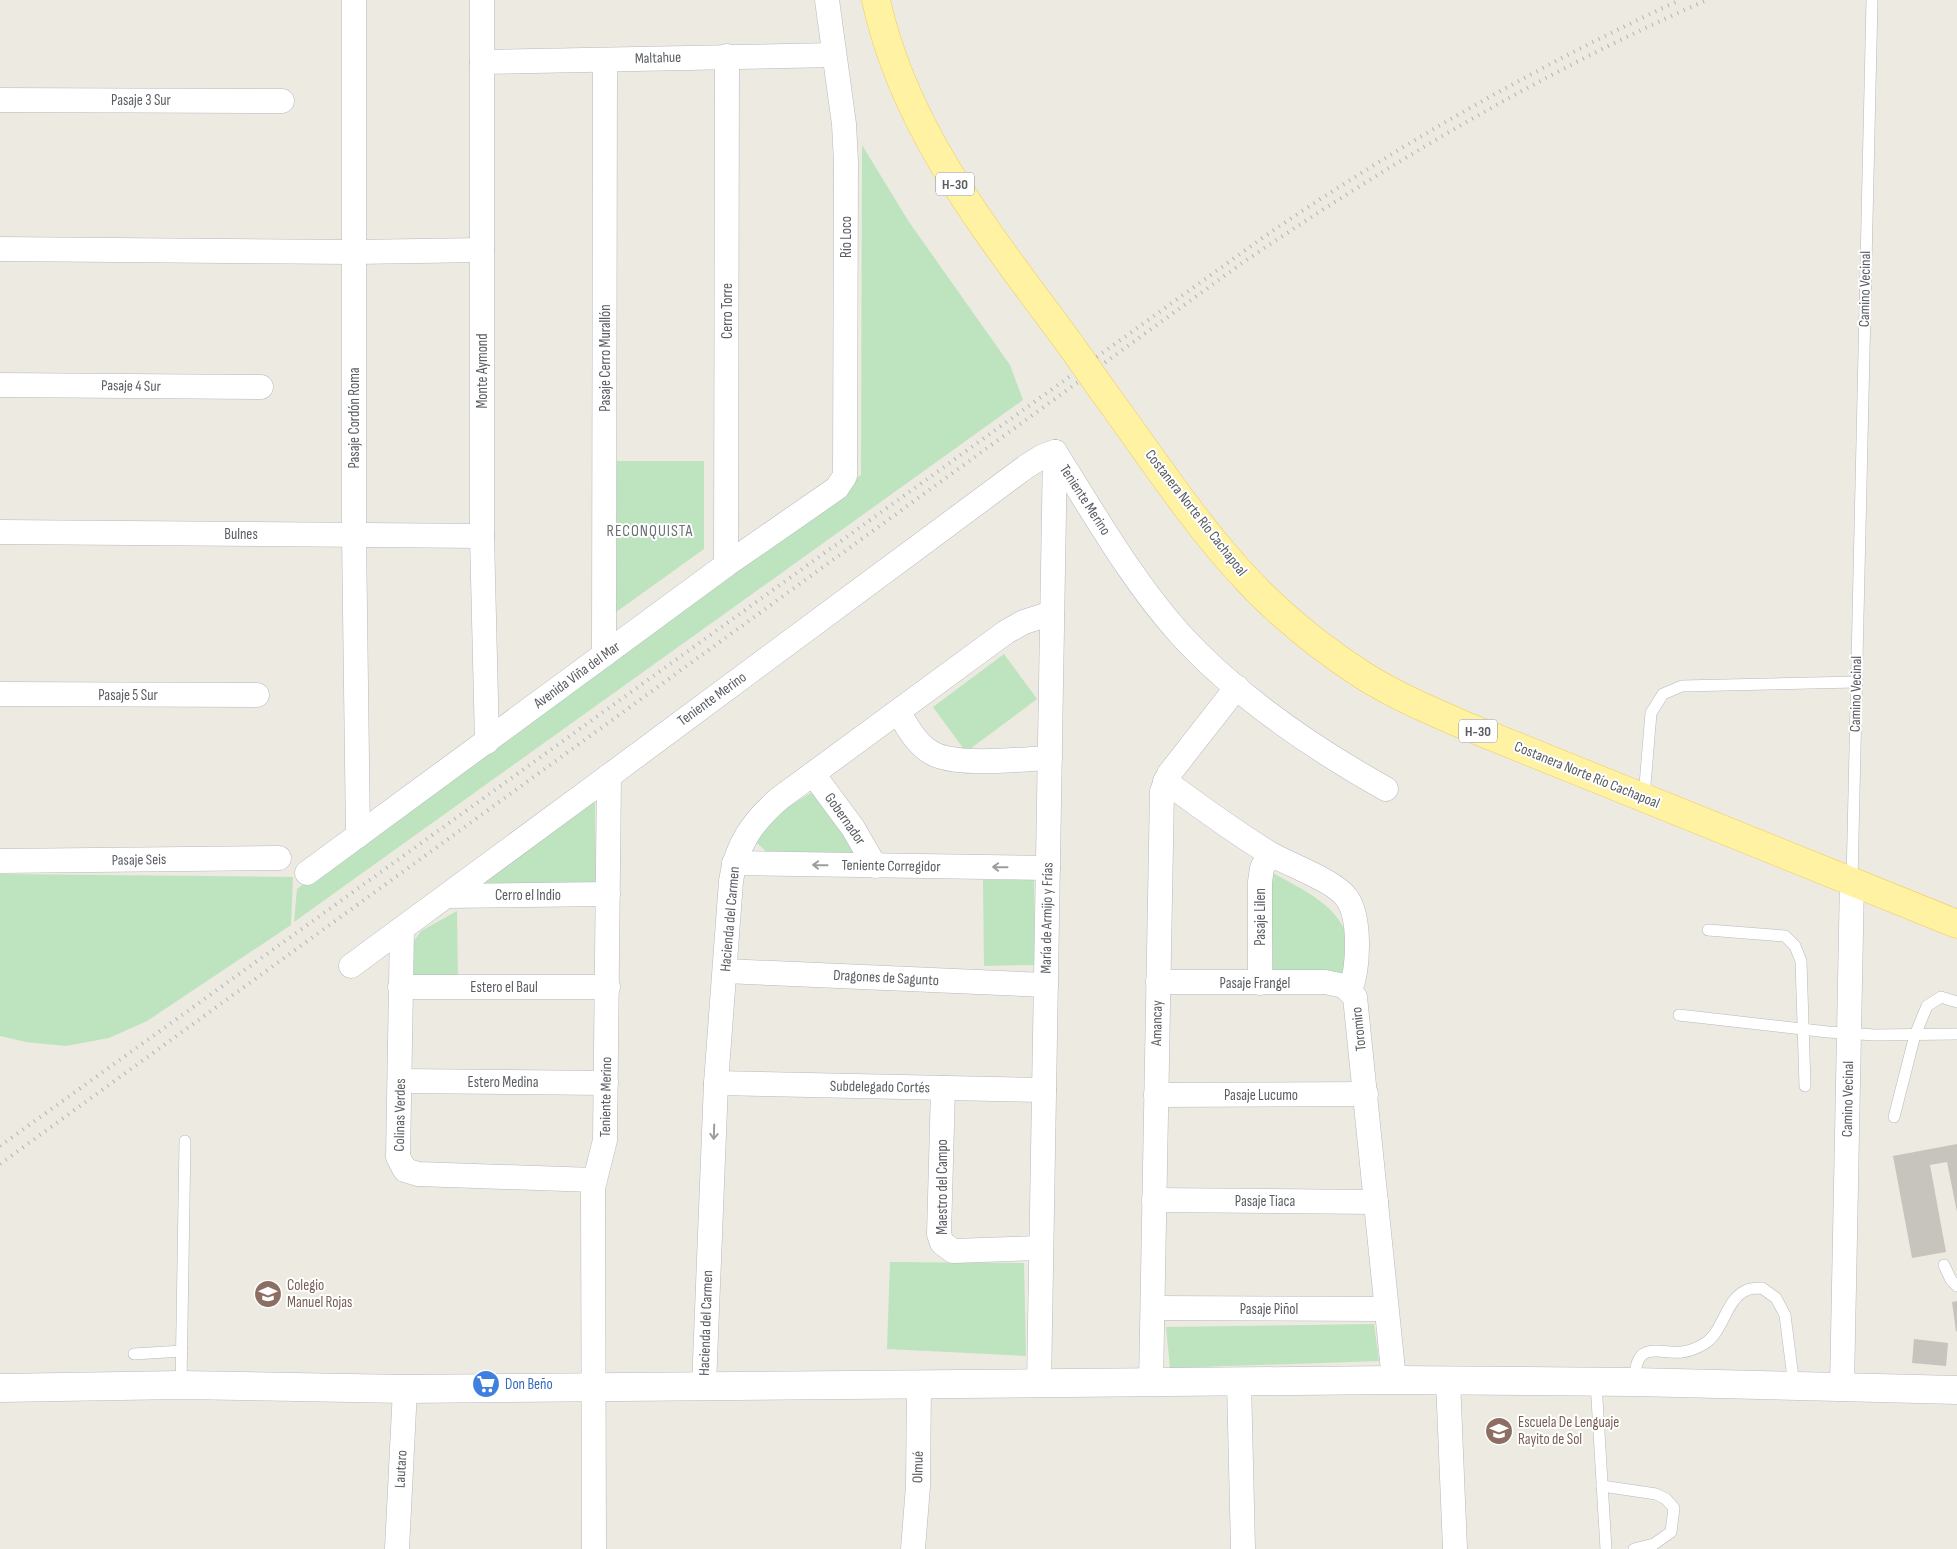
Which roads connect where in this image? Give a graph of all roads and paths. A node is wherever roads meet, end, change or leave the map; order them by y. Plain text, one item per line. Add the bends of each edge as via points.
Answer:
1 (354, 0) edge
2 (482, 0) edge
3 (827, 0) edge
4 (876, 0) edge
5 (1872, 0) edge
6 (834, 55) junction
7 (727, 56) junction
8 (605, 60) junction
9 (482, 62) junction
10 (0, 100) edge
11 (282, 101) dead end
12 (0, 249) edge
13 (482, 250) junction
14 (354, 252) junction
15 (0, 384) edge
16 (261, 387) dead end
17 (1055, 452) junction
18 (845, 476) joint
19 (0, 532) edge
20 (354, 535) junction
21 (482, 536) junction
22 (726, 566) junction
23 (1052, 614) junction
24 (604, 655) junction
25 (1856, 682) junction
26 (1236, 687) junction
27 (0, 694) edge
28 (257, 695) dead end
29 (898, 712) junction
30 (487, 742) junction
31 (1050, 758) junction
32 (813, 774) junction
33 (609, 776) junction
34 (1165, 781) junction
35 (1386, 789) dead end
36 (1644, 797) junction
37 (358, 836) junction
38 (1270, 854) junction
39 (278, 858) dead end
40 (0, 861) edge
41 (734, 863) junction
42 (875, 866) junction
43 (1048, 868) junction
44 (307, 874) dead end
45 (1852, 880) junction
46 (608, 894) junction
47 (448, 896) junction
48 (1957, 924) edge
49 (402, 929) junction
50 (1708, 930) dead end
51 (351, 966) dead end
52 (725, 971) junction
53 (1158, 982) junction
54 (1260, 983) junction
55 (1046, 985) junction
56 (400, 987) junction
57 (608, 987) junction
58 (1350, 990) junction
59 (1957, 1002) edge
60 (1680, 1015) dead end
61 (1803, 1029) junction
62 (1850, 1033) junction
63 (1957, 1034) edge
64 (1915, 1035) junction
65 (400, 1082) junction
66 (606, 1083) junction
67 (716, 1083) junction
68 (1805, 1086) dead end
69 (943, 1088) junction
70 (1044, 1090) junction
71 (1366, 1094) junction
72 (1156, 1095) junction
73 (1894, 1117) dead end
74 (185, 1141) dead end
75 (594, 1180) junction
76 (1154, 1200) junction
77 (1376, 1202) junction
78 (1042, 1248) junction
79 (1944, 1265) dead end
80 (1957, 1286) edge
81 (1152, 1308) junction
82 (1386, 1309) junction
83 (182, 1351) junction
84 (134, 1354) dead end
85 (1394, 1380) junction
86 (1448, 1380) junction
87 (1239, 1382) junction
88 (1596, 1382) junction
89 (1634, 1382) junction
90 (1151, 1383) junction
91 (919, 1384) junction
92 (181, 1385) junction
93 (1039, 1385) junction
94 (704, 1386) junction
95 (1794, 1386) junction
96 (593, 1387) junction
97 (0, 1388) edge
98 (1842, 1388) junction
99 (406, 1389) junction
100 (1957, 1390) edge
101 (1602, 1486) junction
102 (397, 1549) edge
103 (594, 1549) edge
104 (913, 1549) edge
105 (1243, 1549) edge
106 (1455, 1549) edge
107 (1606, 1549) edge
108 (1634, 1549) edge

1 - 14 street, Pasaje Cordón Roma
2 - 9 street, Monte Aymond
3 - 6 street, Río Loco
4 - 36 main road, Costanera Norte Río Cachapoal / H-30, bridge via 898,77 924,132 964,198 1234,565 1285,616 1335,657 1395,694
5 - 25 lane, Camino Vecinal
6 - 7 street, Maltahue
6 - 18 street, Río Loco via 846,162
7 - 8 street, Maltahue
7 - 22 street, Cerro Torre
8 - 9 street, Maltahue
8 - 24 street, Pasaje Cerro Murallón
9 - 13 street, Monte Aymond
10 - 11 street, Pasaje 3 Sur
12 - 14 street
13 - 14 street
13 - 21 street, Monte Aymond
14 - 20 street, Pasaje Cordón Roma
15 - 16 street, Pasaje 4 Sur
17 - 23 street, María de Armijo y Frías
17 - 26 street, Teniente Merino via 1137,581 1197,652
17 - 33 street, Teniente Merino via 1028,466
18 - 22 street, Avenida Viña del Mar via 837,488
19 - 20 street, Bulnes
20 - 21 street, Bulnes
20 - 37 street, Pasaje Cordón Roma
21 - 30 street, Monte Aymond
22 - 24 street, Avenida Viña del Mar
23 - 29 street, Hacienda del Carmen via 1014,626
23 - 31 street, María de Armijo y Frías
24 - 30 street, Avenida Viña del Mar
25 - 36 lane via 1682,686 1663,694 1652,713
25 - 45 lane, Camino Vecinal
26 - 34 street, Amancay
26 - 35 street, Teniente Merino via 1314,747
27 - 28 street, Pasaje 5 Sur
29 - 31 street via 916,740 931,753 953,760
29 - 32 street, Hacienda del Carmen
30 - 37 street, Avenida Viña del Mar
31 - 43 street, María de Armijo y Frías
32 - 41 street, Hacienda del Carmen via 756,819
32 - 42 street, Gobernador via 853,828
33 - 46 street, Teniente Merino
33 - 47 street
34 - 38 street, Toromiro
34 - 53 street, Amancay via 1161,801
36 - 45 main road, Costanera Norte Río Cachapoal / H-30
37 - 44 street, Avenida Viña del Mar
38 - 54 street, Pasaje Lilen via 1262,868 1260,882
38 - 58 street, Toromiro via 1346,896 1354,912 1356,926 1356,972
39 - 40 street, Pasaje Seis
42 -> 41 street, Teniente Corregidor
41 - 52 street, Hacienda del Carmen
43 -> 42 street, Teniente Corregidor
43 - 55 street, María de Armijo y Frías
45 - 48 main road, Costanera Norte Río Cachapoal / H-30
45 - 62 street, Camino Vecinal
46 - 47 street, Cerro el Indio
46 - 57 street, Teniente Merino
47 - 49 street
49 - 51 street
49 - 56 street, Colinas Verdes
50 - 61 lane via 1785,936 1795,946 1801,961
52 - 55 street, Dragones de Sagunto
52 - 67 street, Hacienda del Carmen
53 - 54 street, Pasaje Frangel
53 - 72 street, Amancay
54 - 58 street, Pasaje Frangel via 1325,982
55 - 70 street, María de Armijo y Frías
56 - 57 street, Estero el Baul
56 - 65 street, Colinas Verdes
57 - 66 street, Teniente Merino
58 - 71 street, Toromiro via 1357,1007
59 - 64 lane via 1941,997 1932,1001
60 - 61 lane
61 - 62 lane
61 - 68 lane
62 - 64 lane
62 - 98 street, Camino Vecinal
63 - 64 lane
64 - 73 lane
65 - 66 street, Estero Medina
65 - 75 street, Colinas Verdes via 398,1157 405,1170 418,1174
66 - 75 street, Teniente Merino via 604,1152
67 - 69 street, Subdelegado Cortés
67 -> 94 street, Hacienda del Carmen
69 - 70 street, Subdelegado Cortés
69 - 78 street, Maestro del Campo via 939,1234 942,1243 952,1251
70 - 78 street, María de Armijo y Frías
71 - 72 street, Pasaje Lucumo
71 - 77 street, Toromiro
72 - 76 street, Amancay
74 - 83 lane
75 - 96 street, Teniente Merino
76 - 77 street, Pasaje Tiaca
76 - 81 street, Amancay
77 - 82 street, Toromiro
78 - 93 street, María de Armijo y Frías
79 - 80 lane
81 - 82 street, Pasaje Piñol
81 - 90 street, Amancay
82 - 85 street, Toromiro
83 - 84 lane
83 - 92 lane
85 - 86 main road
85 - 87 main road
86 - 88 main road
86 - 106 street
87 - 90 main road
87 - 105 street
88 - 89 main road
88 - 101 lane
89 - 95 main road
89 - 95 lane via 1643,1354 1692,1350 1706,1343 1746,1290 1762,1288 1776,1298 1785,1315
90 - 93 main road
91 - 93 main road
91 - 94 main road
91 - 104 street, Olmué via 918,1486
92 - 97 main road
92 - 99 main road
94 - 96 main road
95 - 98 main road
96 - 99 main road
96 - 103 street, Teniente Merino
98 - 100 main road
99 - 102 street, Lautaro
101 - 107 lane
101 - 108 lane via 1656,1494 1674,1508 1671,1532 1654,1544

